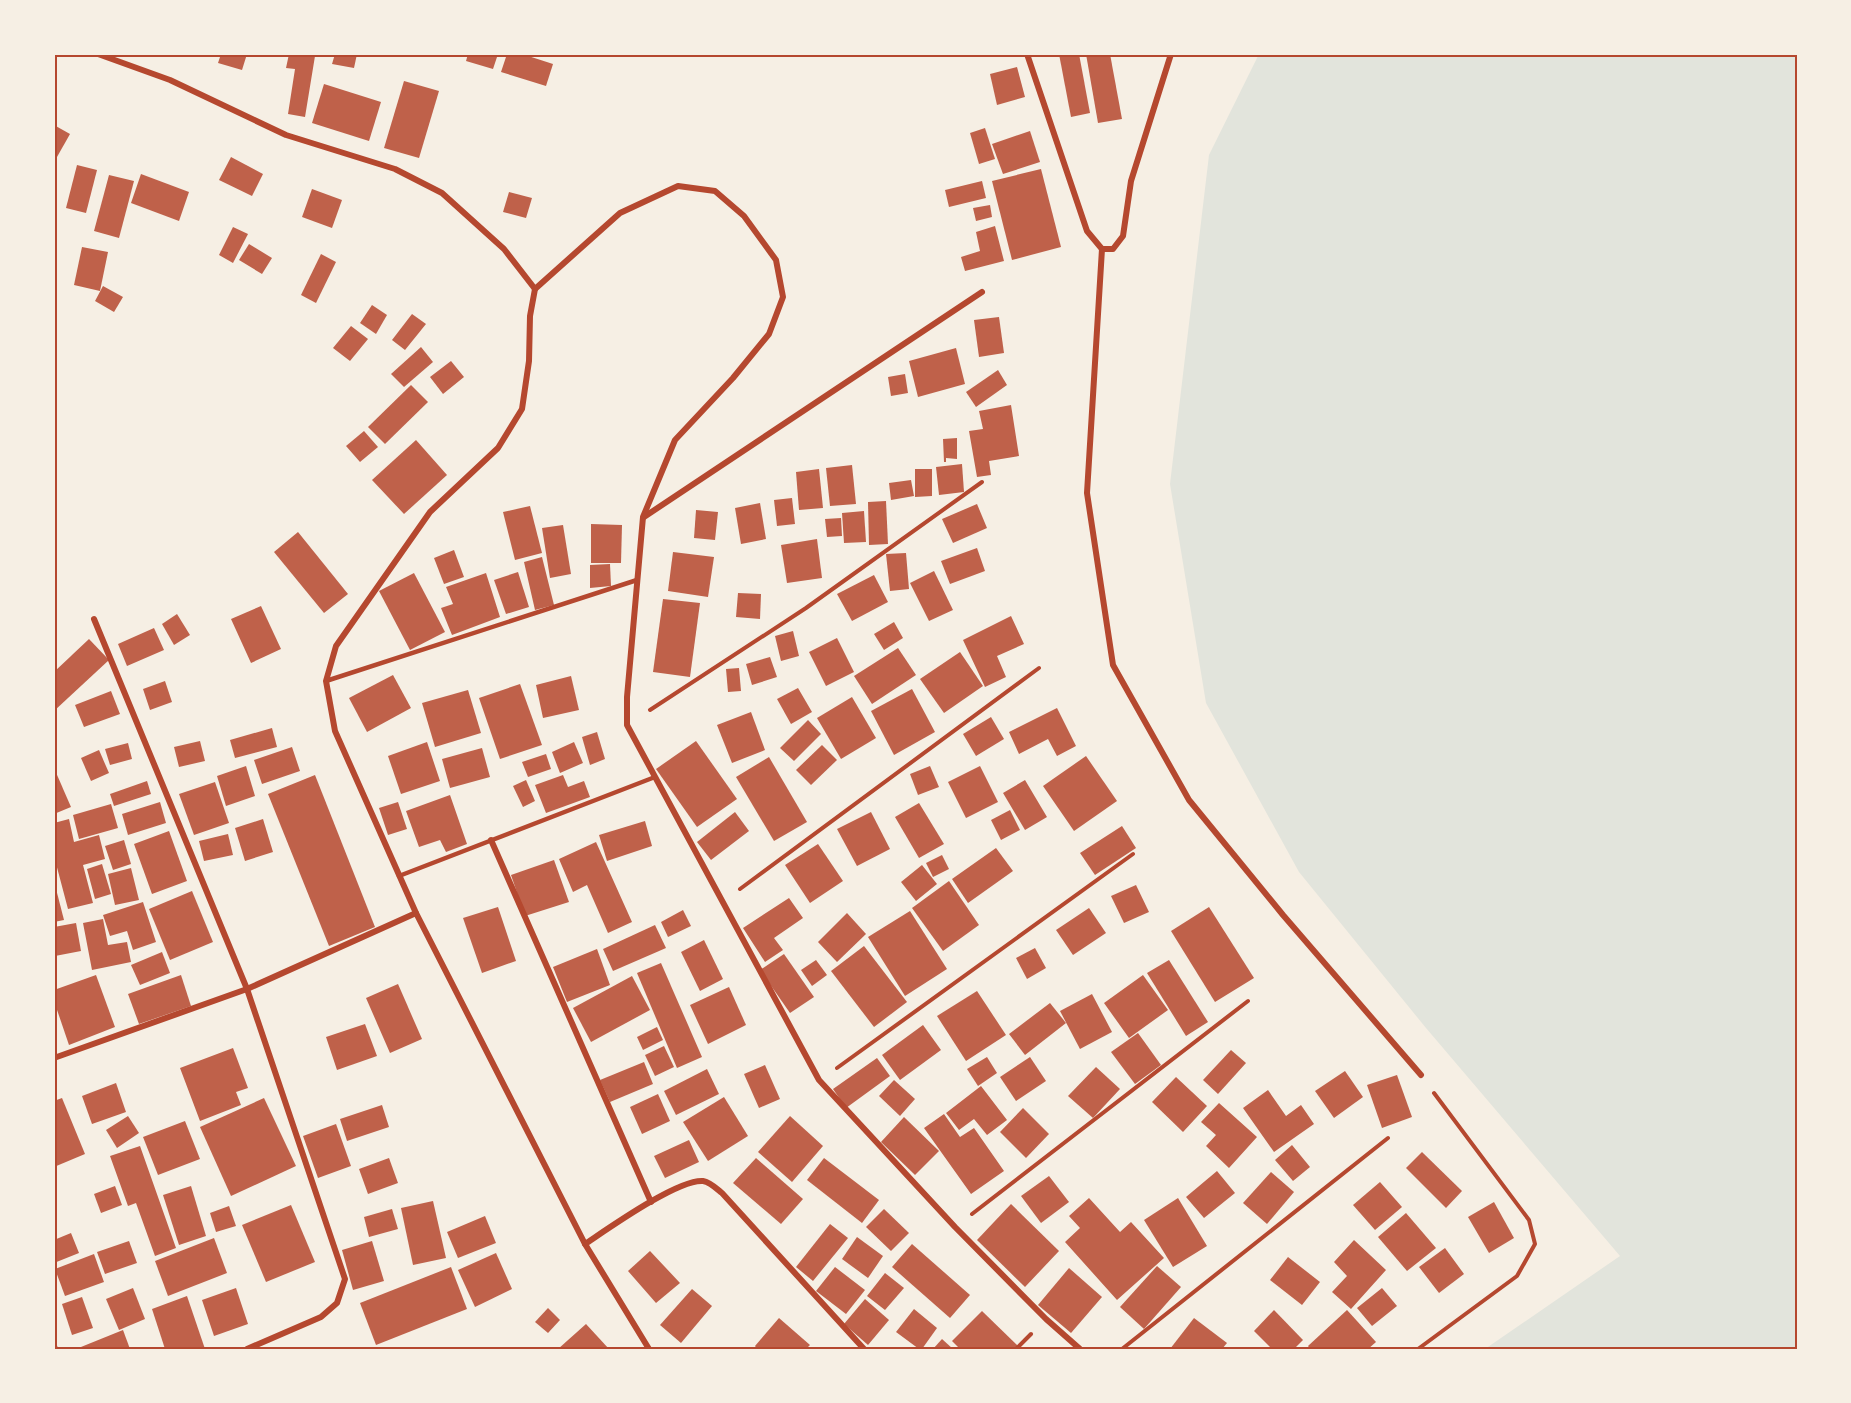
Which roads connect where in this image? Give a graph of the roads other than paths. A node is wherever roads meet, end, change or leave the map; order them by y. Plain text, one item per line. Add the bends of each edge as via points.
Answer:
1 (98, 54) edge
2 (1027, 54) edge
3 (1171, 54) edge
4 (1102, 249) junction
5 (535, 289) junction
6 (982, 292) dead end
7 (644, 517) junction
8 (637, 580) junction
9 (94, 619) dead end
10 (326, 681) junction
11 (655, 777) junction
12 (491, 840) junction
13 (399, 876) junction
14 (416, 913) junction
15 (247, 989) junction
16 (54, 1058) edge
17 (1421, 1075) road end
18 (651, 1202) junction
19 (585, 1244) junction
20 (247, 1349) edge
21 (649, 1349) edge
22 (864, 1349) edge
23 (1080, 1349) edge

1 - 5 street via 170,80 286,135 395,169 442,193 504,249
2 - 4 street via 1087,231
3 - 4 street via 1131,181 1123,236 1113,249
4 - 17 street via 1086,493 1113,665 1189,800
5 - 7 street via 620,213 678,186 715,191 744,216 776,260 783,297 769,334 675,440
5 - 10 street via 522,409 498,448 430,512 336,646
6 - 7 street
7 - 8 street
8 - 10 lane
8 - 11 street via 627,725
9 - 15 street
10 - 13 street via 335,732
11 - 12 lane
11 - 23 street via 819,1080 955,1227
12 - 13 lane
12 - 18 street
13 - 14 street
14 - 15 street
14 - 19 street
15 - 16 street
15 - 20 street via 345,1279 337,1303 321,1317
18 - 19 street
18 - 22 street via 692,1182 706,1181 722,1193
19 - 21 street

